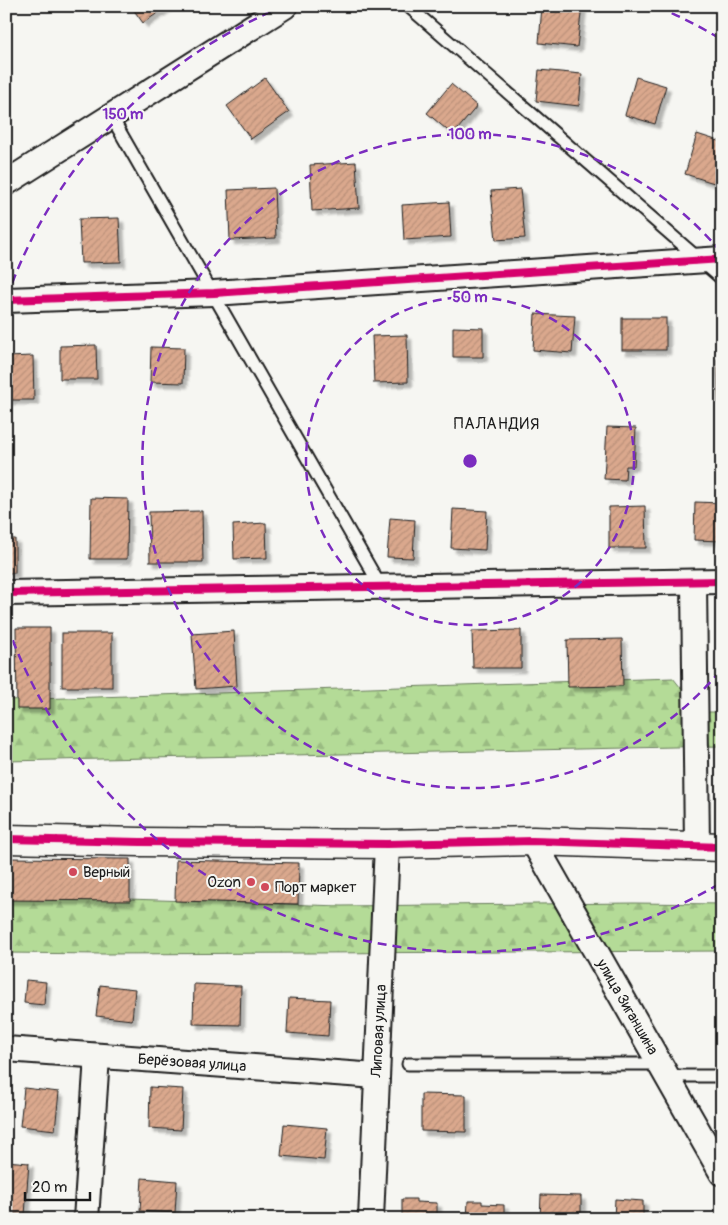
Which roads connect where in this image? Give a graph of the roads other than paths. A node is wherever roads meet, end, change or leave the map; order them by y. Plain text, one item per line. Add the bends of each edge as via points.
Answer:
1 (284, 6) edge
2 (408, 6) edge
3 (111, 116) junction
4 (6, 183) edge
5 (711, 260) edge
6 (722, 280) edge
7 (214, 293) junction
8 (6, 300) edge
9 (694, 582) junction
10 (722, 582) edge
11 (381, 587) junction
12 (6, 593) edge
13 (6, 839) edge
14 (533, 842) junction
15 (387, 844) junction
16 (709, 847) edge
17 (6, 1049) edge
18 (98, 1057) junction
19 (408, 1064) dead end
20 (663, 1070) junction
21 (377, 1076) junction
22 (722, 1076) edge
23 (722, 1173) edge
24 (86, 1219) edge
25 (371, 1219) edge

1 - 3 street
2 - 5 lane
3 - 4 street
3 - 7 lane
5 - 6 lane
5 - 7 street
7 - 8 street
7 - 11 lane
9 - 10 street
9 - 11 street
9 - 16 street
11 - 12 street
13 - 15 street
14 - 15 street
14 - 16 street
14 - 20 street, улица Зиганшина
15 - 21 street, Липовая улица
17 - 18 street, Берёзовая улица
18 - 21 street, Берёзовая улица
18 - 24 street
19 - 20 lane
20 - 22 lane
20 - 23 street, улица Зиганшина
21 - 25 street, Липовая улица

